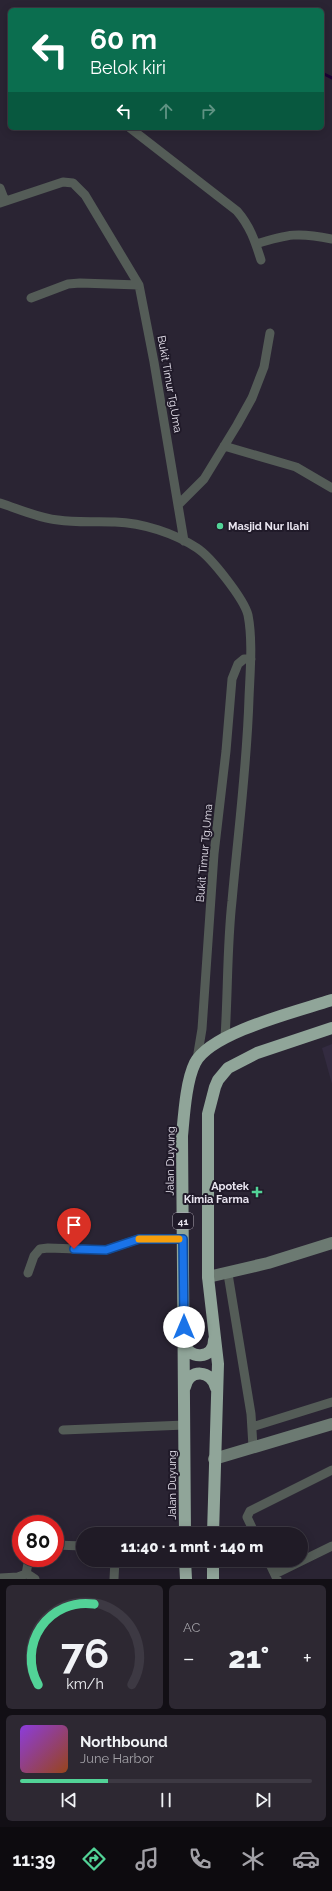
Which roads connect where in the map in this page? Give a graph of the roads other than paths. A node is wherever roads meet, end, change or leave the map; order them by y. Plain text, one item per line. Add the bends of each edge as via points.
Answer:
1 (133, 130) edge
2 (0, 188) edge
3 (3, 202) edge
4 (332, 239) edge
5 (256, 244) junction
6 (261, 260) dead end
7 (139, 285) junction
8 (31, 298) dead end
9 (270, 333) dead end
10 (224, 446) junction
11 (332, 488) edge
12 (0, 503) edge
13 (178, 505) junction
14 (184, 541) junction
15 (251, 659) junction
16 (332, 1000) edge
17 (332, 1028) edge
18 (224, 1037) junction
19 (197, 1059) junction
20 (183, 1239) junction
21 (332, 1243) edge
22 (28, 1273) dead end
23 (228, 1274) junction
24 (208, 1277) junction
25 (214, 1339) junction
26 (184, 1342) junction
27 (216, 1388) junction
28 (185, 1390) junction
29 (332, 1402) edge
30 (332, 1424) edge
31 (185, 1425) junction
32 (252, 1427) junction
33 (63, 1430) dead end
34 (253, 1447) junction
35 (214, 1459) junction
36 (332, 1470) edge
37 (185, 1527) edge
38 (213, 1527) edge
39 (252, 1527) edge
40 (64, 1546) edge
41 (76, 1546) edge
42 (332, 1546) edge
43 (27, 1567) edge
44 (115, 1567) edge
45 (186, 1567) edge
46 (213, 1567) edge
47 (272, 1567) edge
48 (26, 1573) junction
49 (276, 1576) edge
50 (1, 1579) edge
51 (35, 1579) edge
52 (114, 1579) edge
53 (186, 1579) edge
54 (213, 1579) edge

1 - 5 street via 237,211 246,221
2 - 3 street
3 - 7 street, Bukit Timur Tg.Uma via 62,182 73,183 85,195
4 - 5 street via 300,234 280,236
5 - 6 street
7 - 8 street via 68,284
7 - 13 street, Bukit Timur Tg.Uma
9 - 10 street via 264,367 252,398
10 - 11 street via 296,467
10 - 13 street via 204,479
12 - 14 street via 58,520 117,522 146,527
13 - 14 street, Bukit Timur Tg.Uma
14 - 15 street via 198,549 218,567 248,614
15 - 18 street via 248,734 232,903
15 - 19 street, Bukit Timur Tg.Uma via 244,659 238,664 232,679 214,854 202,1029
16 - 18 highway
17 - 24 highway, 41 via 239,1060 218,1080 208,1114
18 - 19 highway
19 - 20 highway, Jalan Duyung / 41 via 184,1108
20 - 22 street via 139,1239 106,1250 48,1248 40,1250 34,1256
20 - 26 highway, Jalan Duyung / 41
21 - 23 street
23 - 24 street
23 - 32 street
24 - 25 highway, 41
25 - 26 highway via 212,1349 200,1356 195,1356 187,1350
25 - 27 highway, 41 via 218,1364
26 - 28 highway, Jalan Duyung / 41
27 - 28 highway via 209,1375 199,1373 187,1381
27 - 35 highway, 41
28 - 31 highway, Jalan Duyung / 41
29 - 32 street
30 - 34 street
31 - 33 street
31 - 37 highway, Jalan Duyung / 41
32 - 34 street
34 - 35 street
35 - 38 highway, 41
36 - 39 street via 250,1511 247,1517
40 - 41 street
42 - 49 street
43 - 48 street
44 - 52 street
45 - 53 highway
46 - 54 highway
47 - 49 street
48 - 50 street via 18,1577
48 - 51 street

